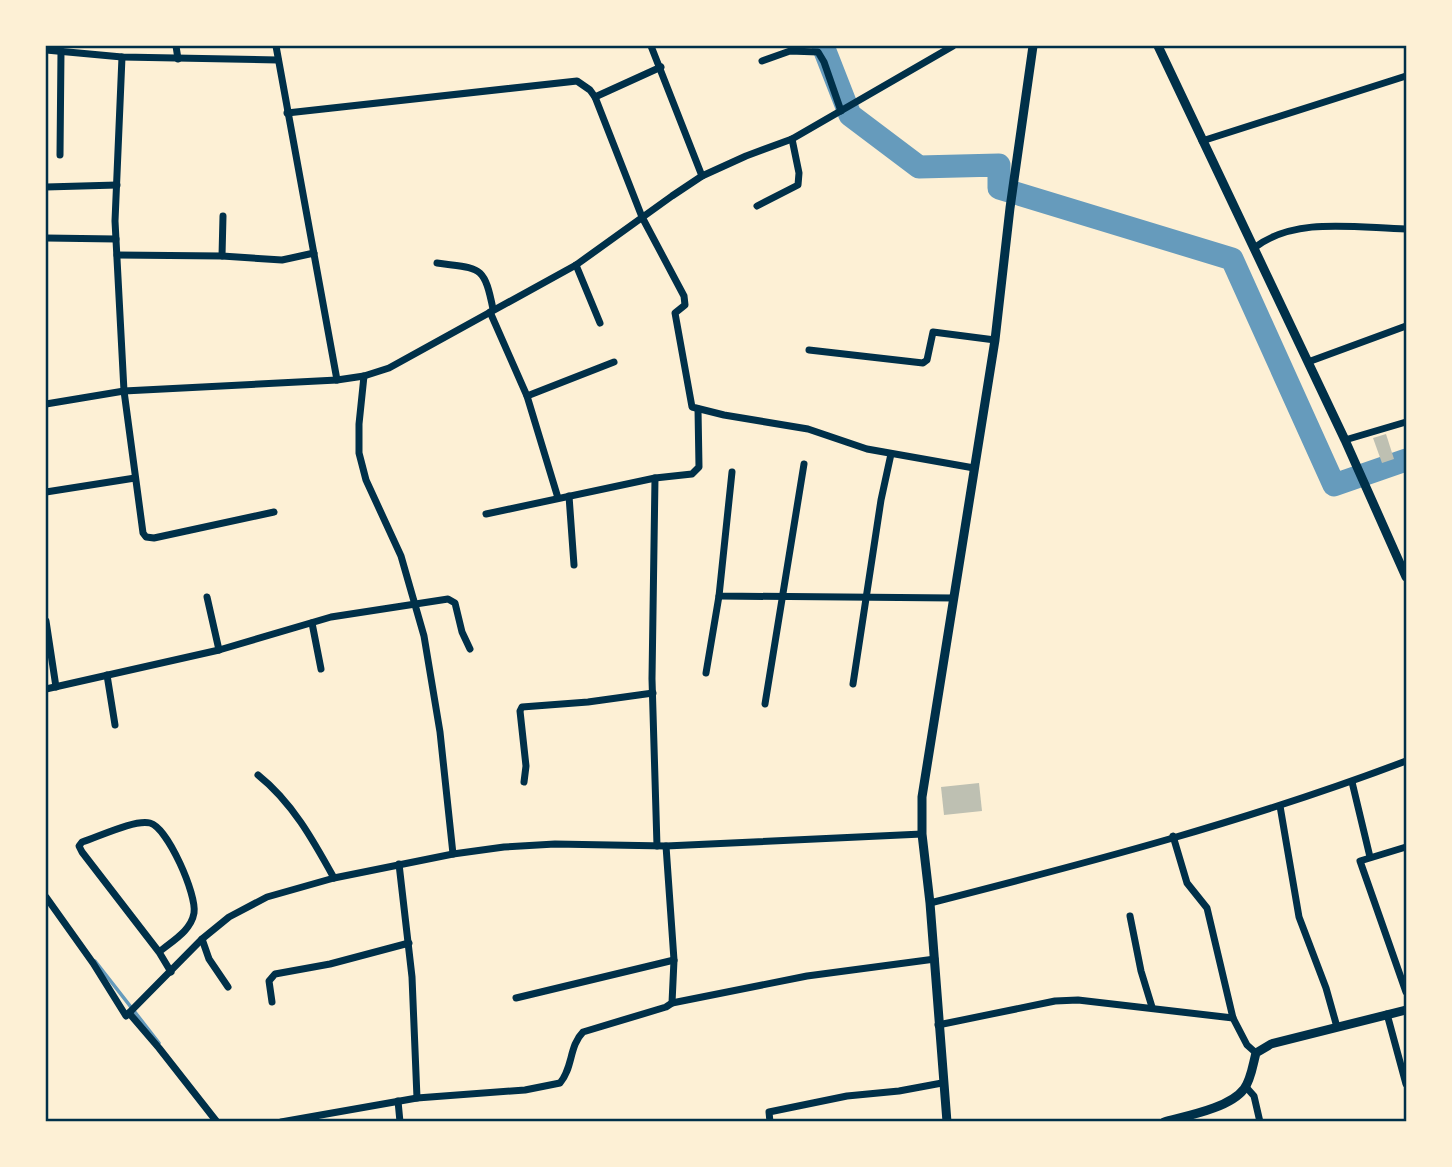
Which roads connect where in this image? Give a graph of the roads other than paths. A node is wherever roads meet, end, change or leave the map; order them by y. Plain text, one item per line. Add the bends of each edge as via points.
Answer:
1 (176, 46) edge
2 (276, 46) edge
3 (651, 46) edge
4 (953, 46) edge
5 (1033, 46) edge
6 (1158, 46) edge
7 (46, 50) edge
8 (61, 51) junction
9 (122, 57) junction
10 (178, 59) junction
11 (278, 60) junction
12 (762, 61) dead end
13 (661, 67) junction
14 (1406, 76) edge
15 (596, 97) junction
16 (845, 108) junction
17 (287, 113) junction
18 (792, 139) junction
19 (1202, 141) junction
20 (60, 155) dead end
21 (702, 176) junction
22 (117, 185) junction
23 (46, 187) edge
24 (757, 206) dead end
25 (223, 216) dead end
26 (642, 216) junction
27 (1406, 229) edge
28 (46, 238) edge
29 (116, 239) junction
30 (1254, 248) junction
31 (314, 253) junction
32 (117, 255) junction
33 (222, 256) junction
34 (437, 263) dead end
35 (576, 265) junction
36 (492, 311) junction
37 (600, 323) dead end
38 (1406, 326) edge
39 (995, 340) junction
40 (808, 350) dead end
41 (614, 362) dead end
42 (1308, 362) junction
43 (364, 376) junction
44 (337, 380) junction
45 (124, 391) junction
46 (527, 396) junction
47 (46, 404) edge
48 (698, 409) junction
49 (1406, 422) edge
50 (1345, 440) junction
51 (891, 454) junction
52 (804, 464) dead end
53 (974, 468) junction
54 (732, 472) dead end
55 (135, 478) junction
56 (655, 478) junction
57 (46, 492) edge
58 (569, 496) junction
59 (558, 498) junction
60 (274, 512) dead end
61 (486, 514) dead end
62 (574, 565) dead end
63 (1406, 578) edge
64 (719, 596) junction
65 (207, 597) dead end
66 (783, 598) junction
67 (954, 598) junction
68 (866, 599) junction
69 (415, 604) junction
70 (46, 621) edge
71 (312, 623) junction
72 (470, 649) dead end
73 (219, 650) junction
74 (321, 669) dead end
75 (706, 673) dead end
76 (107, 675) junction
77 (853, 684) dead end
78 (56, 687) junction
79 (46, 689) edge
80 (653, 693) junction
81 (765, 704) dead end
82 (115, 725) dead end
83 (1406, 761) edge
84 (258, 775) dead end
85 (524, 782) dead end
86 (1352, 782) junction
87 (1280, 806) junction
88 (922, 834) junction
89 (1173, 836) junction
90 (657, 846) junction
91 (666, 846) junction
92 (1406, 847) edge
93 (453, 854) junction
94 (1370, 857) junction
95 (400, 864) junction
96 (334, 878) junction
97 (46, 897) edge
98 (930, 903) junction
99 (1130, 916) dead end
100 (202, 939) junction
101 (409, 943) junction
102 (159, 953) junction
103 (934, 959) junction
104 (674, 960) junction
105 (171, 972) junction
106 (228, 987) dead end
107 (1406, 992) edge
108 (516, 998) dead end
109 (272, 1002) dead end
110 (672, 1003) junction
111 (1152, 1007) junction
112 (1406, 1010) edge
113 (130, 1012) junction
114 (1387, 1014) junction
115 (1233, 1018) junction
116 (937, 1025) junction
117 (1336, 1027) junction
118 (1256, 1053) junction
119 (942, 1083) junction
120 (1406, 1084) edge
121 (1246, 1087) junction
122 (417, 1098) junction
123 (398, 1101) junction
124 (1178, 1120) edge
125 (217, 1122) edge
126 (281, 1122) edge
127 (400, 1122) edge
128 (770, 1122) edge
129 (947, 1122) edge
130 (1164, 1122) edge
131 (1260, 1122) edge

1 - 10 street
2 - 11 street
3 - 13 street
4 - 16 street
5 - 39 street
6 - 19 street
7 - 8 street
8 - 9 street
8 - 20 street
9 - 10 street
9 - 22 street
10 - 11 street
11 - 17 street
12 - 16 street via 782,52 818,52
13 - 15 street
13 - 21 street
14 - 19 street
15 - 17 street via 576,82
15 - 26 street
16 - 18 street
17 - 31 street
18 - 21 street
18 - 24 street via 798,185
19 - 30 street
21 - 26 street
22 - 23 street
22 - 29 street
25 - 33 street
26 - 35 street
26 - 48 street via 684,296 686,305 676,315 690,404
27 - 30 street via 1299,228
28 - 29 street
29 - 32 street
30 - 42 street
31 - 33 street via 282,260
31 - 44 street
32 - 33 street
32 - 45 street
34 - 36 street via 482,273
35 - 36 street
35 - 37 street
36 - 43 street via 389,368
36 - 46 street
38 - 42 street
39 - 40 street via 933,332 923,363
39 - 53 street
41 - 46 street
42 - 50 street
43 - 44 street
43 - 69 street via 358,437 362,468 395,541
44 - 45 street
45 - 47 street
45 - 55 street
46 - 59 street
48 - 51 street via 808,429
48 - 56 street via 698,470
49 - 50 street
50 - 63 street
51 - 53 street
51 - 68 street
52 - 66 street
53 - 67 street
54 - 64 street
55 - 57 street
55 - 60 street via 143,533 148,538
56 - 58 street
56 - 80 street
58 - 59 street
58 - 62 street
59 - 61 street
64 - 66 street
64 - 75 street
65 - 73 street
66 - 68 street
66 - 81 street
67 - 68 street
67 - 88 street via 922,797
68 - 77 street
69 - 71 street
69 - 72 street via 453,601
69 - 93 street via 440,732
70 - 78 street
71 - 73 street
71 - 74 street
73 - 76 street
76 - 78 street
76 - 82 street
78 - 79 street
80 - 85 street via 522,707
80 - 90 street
83 - 86 street
84 - 96 street via 285,800
86 - 87 street
86 - 94 street
87 - 89 street
87 - 117 street via 1299,917
88 - 91 street
88 - 98 street
89 - 98 street via 1119,855
89 - 115 street via 1187,883 1210,917
90 - 91 street
90 - 93 street via 555,844
91 - 104 street
92 - 94 street
93 - 95 street
94 - 107 street via 1360,865
95 - 96 street
95 - 101 street
96 - 100 street via 267,897 229,917
97 - 113 street via 125,1016
98 - 103 street
99 - 111 street
100 - 105 street
100 - 106 street
101 - 109 street via 275,974 269,981
101 - 122 street
102 - 102 street via 188,927 194,912 189,887 169,841 155,826 139,823 82,842 82,852
102 - 105 street
103 - 110 street via 807,976
103 - 116 street
104 - 108 street
104 - 110 street
105 - 113 street
110 - 122 street via 583,1032 560,1083
111 - 115 street
111 - 116 street via 1055,1001
112 - 114 street
113 - 125 street
114 - 117 street
114 - 120 street
115 - 118 street
116 - 119 street
117 - 118 street via 1271,1044
118 - 121 street
119 - 128 street via 769,1112
119 - 129 street
121 - 124 street via 1228,1102
121 - 131 street via 1254,1096
122 - 123 street
123 - 126 street
123 - 127 street
124 - 130 street

